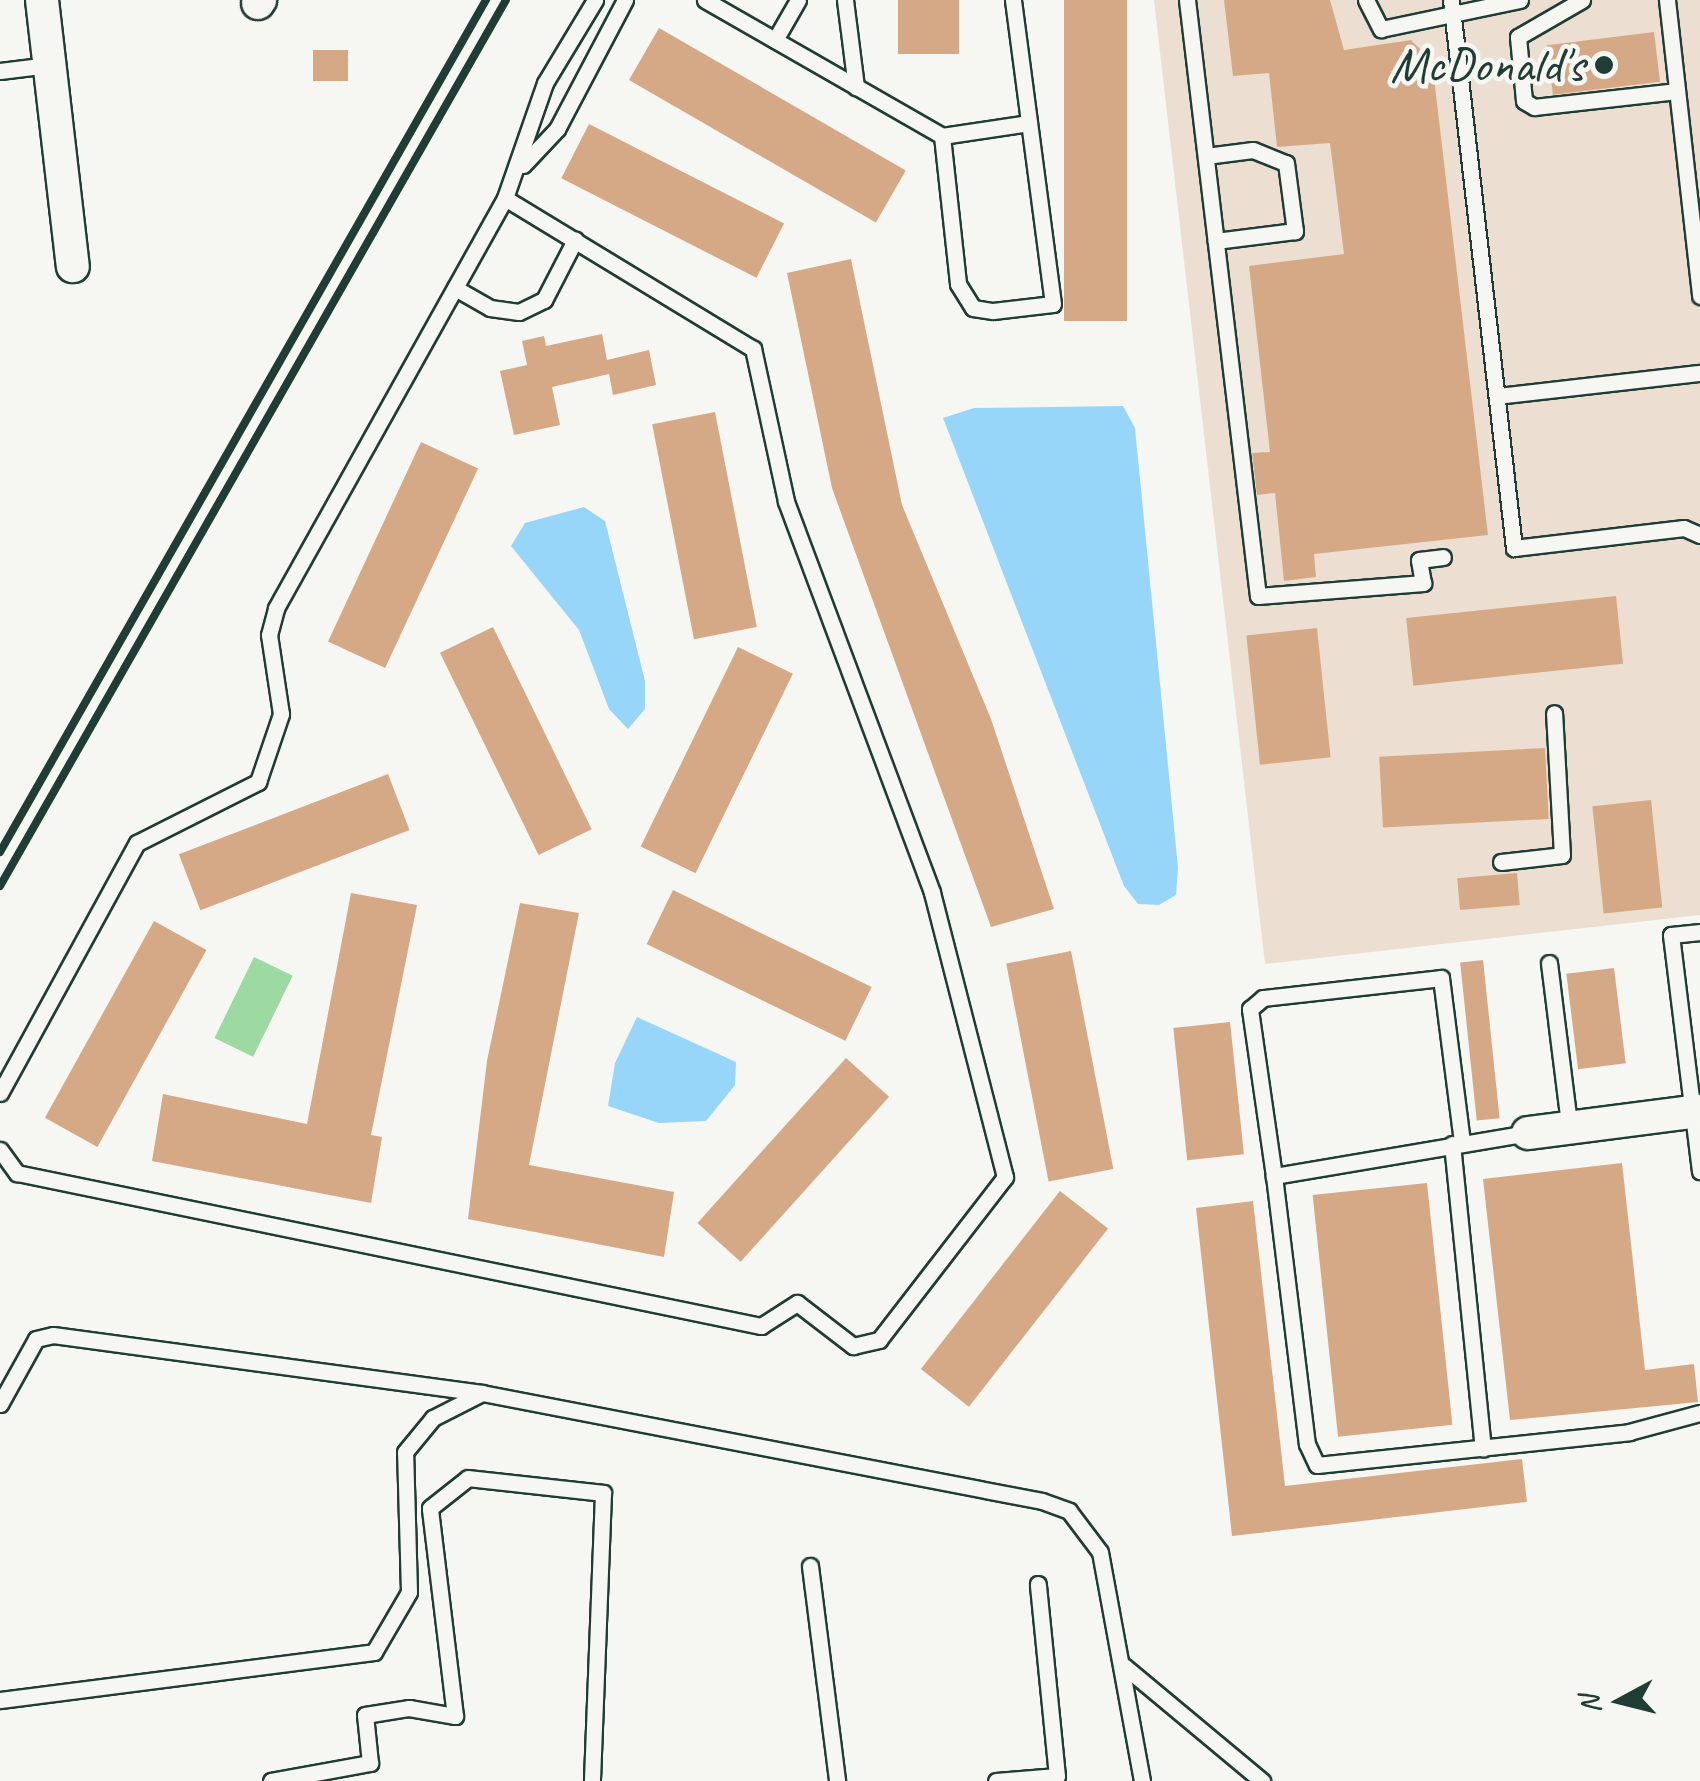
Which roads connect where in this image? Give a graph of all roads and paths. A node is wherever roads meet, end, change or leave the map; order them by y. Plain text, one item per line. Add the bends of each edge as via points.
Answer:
1 (42, 0) edge
2 (595, 0) edge
3 (625, 0) edge
4 (705, 0) edge
5 (798, 0) edge
6 (845, 0) edge
7 (1013, 0) edge
8 (1187, 0) edge
9 (1366, 0) edge
10 (1451, 0) edge
11 (1520, 0) edge
12 (1582, 0) edge
13 (1667, 0) edge
14 (1452, 18) junction
15 (775, 40) junction
16 (50, 65) junction
17 (0, 71) edge
18 (544, 83) junction
19 (856, 87) junction
20 (1678, 91) junction
21 (574, 101) junction
22 (1029, 122) junction
23 (942, 136) junction
24 (1206, 156) junction
25 (523, 165) junction
26 (505, 198) junction
27 (575, 240) junction
28 (1216, 240) junction
29 (73, 266) dead end
30 (455, 288) junction
31 (1700, 296) edge
32 (1700, 374) edge
33 (1498, 396) junction
34 (1700, 535) edge
35 (1443, 558) dead end
36 (1554, 712) dead end
37 (1501, 862) dead end
38 (1700, 932) edge
39 (1549, 963) dead end
40 (0, 1093) edge
41 (1697, 1111) edge
42 (1569, 1124) junction
43 (1528, 1133) joint
44 (1457, 1144) junction
45 (0, 1150) edge
46 (1700, 1171) edge
47 (1274, 1176) junction
48 (482, 1393) junction
49 (0, 1404) edge
50 (1700, 1413) edge
51 (1483, 1448) junction
52 (810, 1566) dead end
53 (1038, 1584) dead end
54 (1124, 1666) junction
55 (0, 1700) edge
56 (271, 1781) edge
57 (592, 1781) edge
58 (837, 1781) edge
59 (996, 1781) edge
60 (1142, 1781) edge
61 (1262, 1781) edge

1 - 16 street
2 - 18 lane
3 - 21 lane
4 - 15 lane
5 - 15 lane
6 - 19 lane
7 - 22 lane
8 - 24 lane
9 - 14 lane via 1381,29
10 - 14 lane
11 - 14 lane
12 - 20 lane via 1518,37 1524,101 1534,107
13 - 20 lane
14 - 33 lane
15 - 19 lane
16 - 17 lane
16 - 29 street
18 - 21 lane
18 - 25 lane
19 - 23 lane
20 - 31 lane
21 - 25 lane
22 - 23 lane
22 - 23 lane via 1053,304 973,308 958,284
24 - 28 lane
24 - 28 lane via 1252,150 1286,163 1295,231
25 - 26 lane
26 - 27 lane
26 - 30 lane
27 - 30 lane via 544,300 519,312
27 - 45 lane via 753,349 786,501 932,892 1005,1176 879,1340 853,1346 797,1303 760,1326 18,1172
28 - 35 lane via 1258,596 1422,584 1419,560
30 - 40 lane via 276,608 270,635 281,714 258,782 137,843
32 - 33 lane
33 - 34 lane via 1514,548 1684,528
36 - 37 lane via 1562,855
38 - 41 lane via 1671,934
39 - 42 lane
41 - 42 street
41 - 46 lane
42 - 43 street
43 - 44 lane
44 - 47 lane
44 - 47 lane via 1441,978 1263,998 1250,1009
44 - 51 lane
47 - 51 lane via 1307,1444 1318,1465
48 - 49 lane via 43,1334
48 - 54 lane via 1069,1511 1100,1552
48 - 55 lane via 433,1418 405,1452 409,1592 374,1652
50 - 51 lane via 1629,1432
52 - 58 lane
53 - 59 lane via 1057,1776
54 - 60 lane
54 - 61 lane
56 - 57 lane via 370,1764 365,1715 409,1708 455,1716 430,1508 468,1478 603,1493

